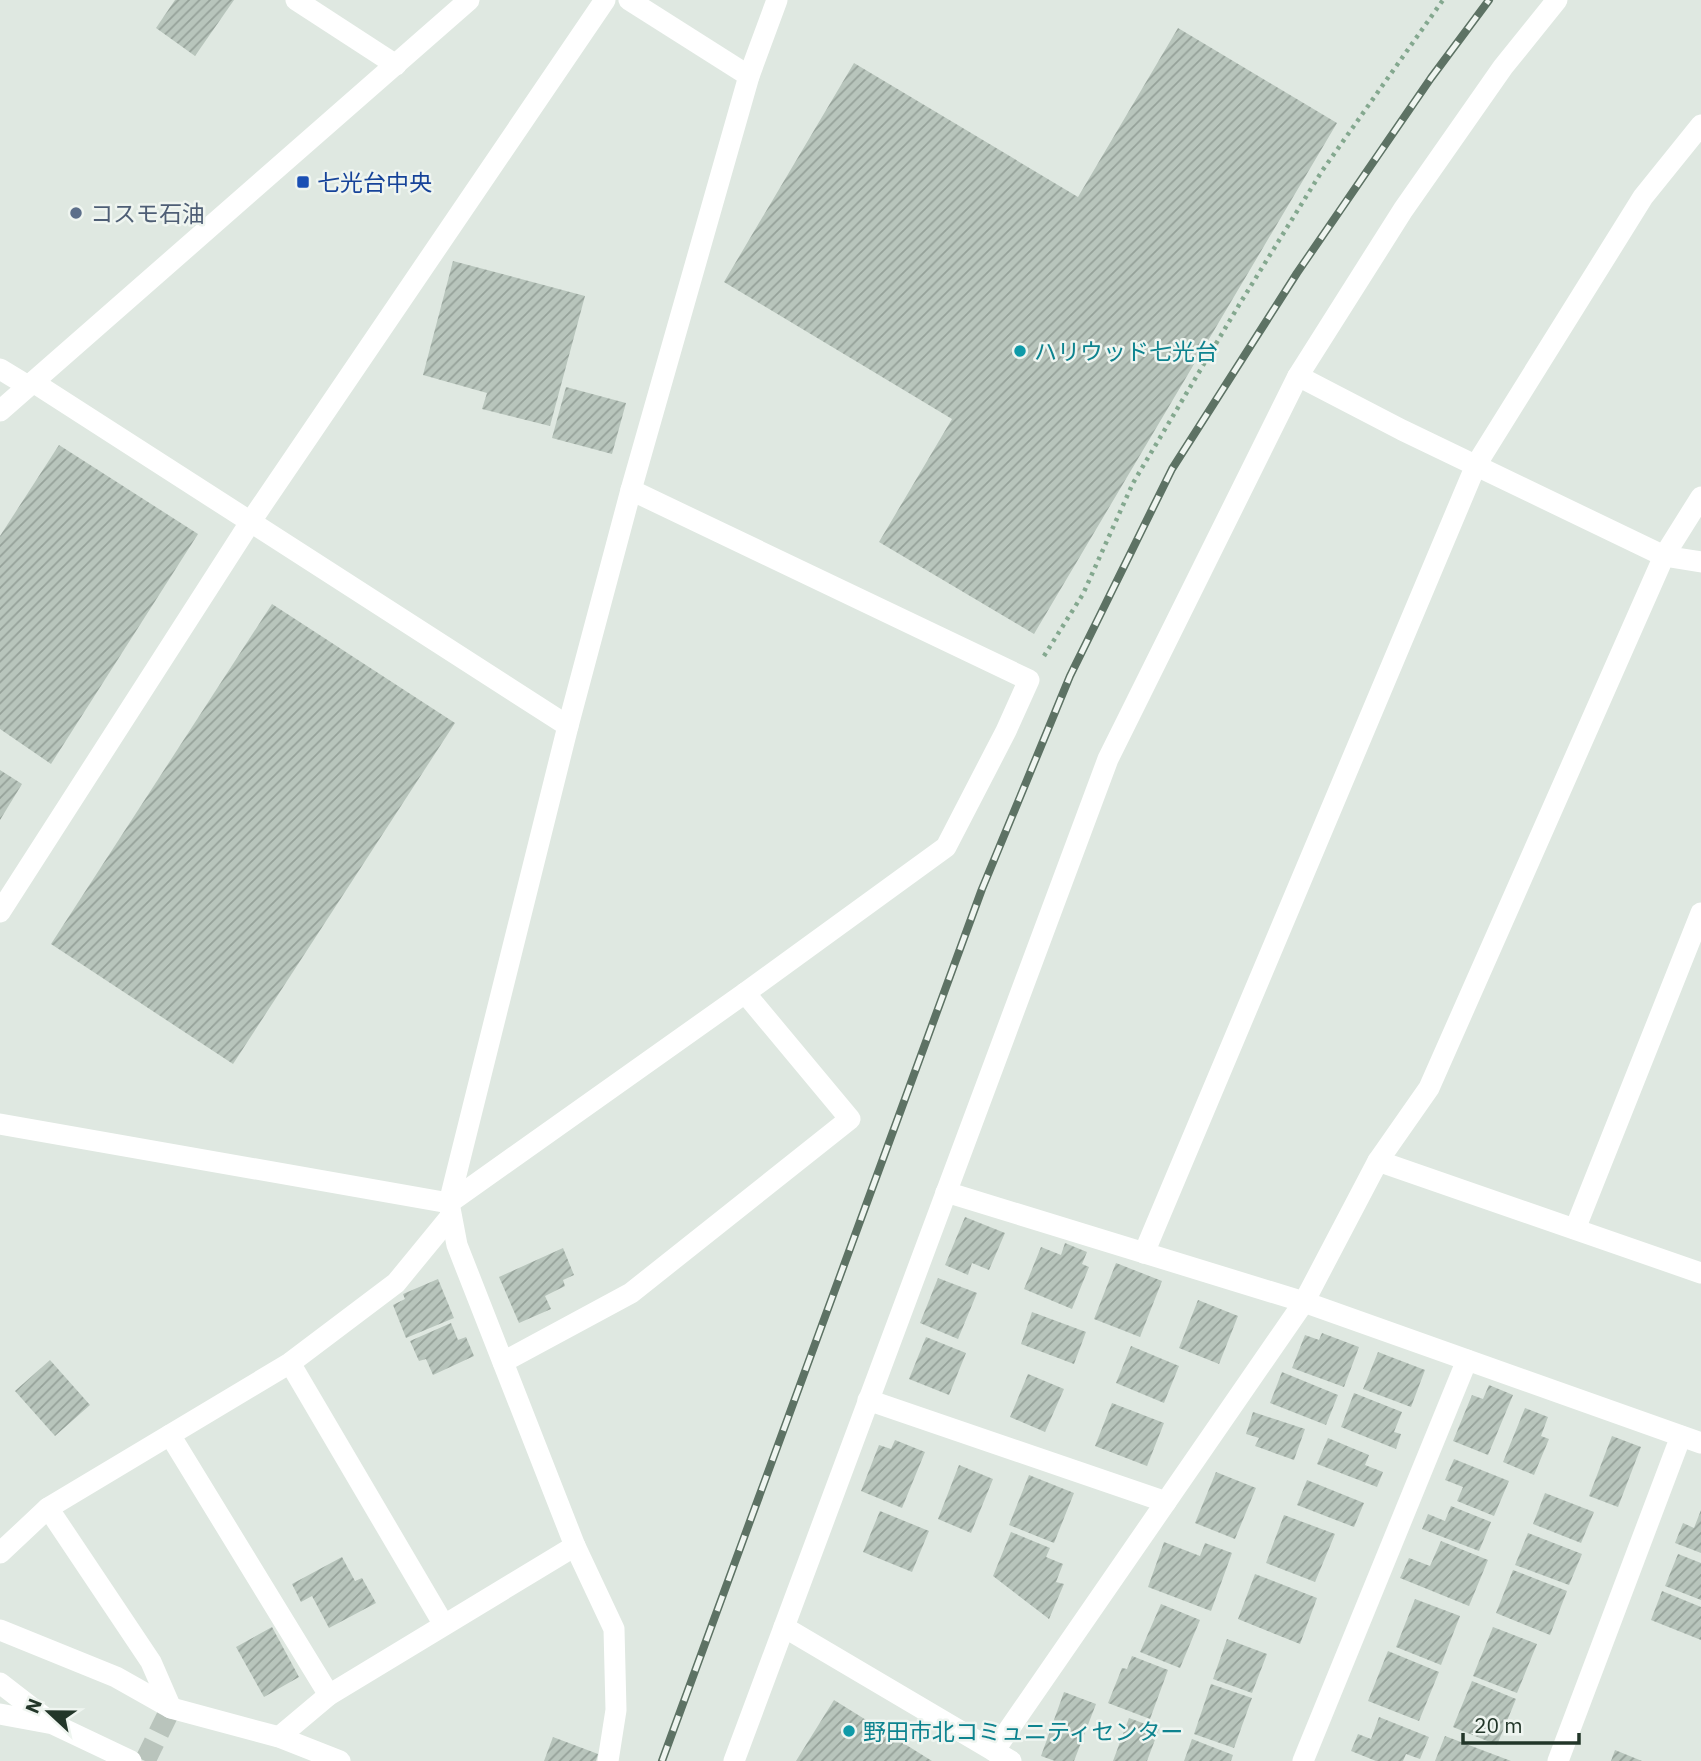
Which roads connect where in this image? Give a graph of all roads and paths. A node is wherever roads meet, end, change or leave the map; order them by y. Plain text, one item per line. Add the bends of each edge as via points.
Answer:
1 (296, 0) edge
2 (469, 0) edge
3 (605, 0) edge
4 (629, 0) edge
5 (777, 0) edge
6 (1443, 0) edge
7 (1556, 0) edge
8 (396, 65) junction
9 (748, 76) junction
10 (1701, 125) edge
11 (0, 369) edge
12 (1298, 376) junction
13 (30, 384) junction
14 (0, 411) edge
15 (1476, 465) junction
16 (631, 490) junction
17 (1701, 497) edge
18 (251, 522) junction
19 (1664, 556) junction
20 (1701, 562) edge
21 (1029, 680) junction
22 (568, 726) junction
23 (0, 912) edge
24 (1701, 913) edge
25 (745, 993) junction
26 (0, 1124) edge
27 (1378, 1161) junction
28 (946, 1192) junction
29 (450, 1209) junction
30 (1575, 1229) junction
31 (1144, 1253) junction
32 (1701, 1273) edge
33 (1304, 1302) junction
34 (1466, 1360) junction
35 (503, 1362) junction
36 (290, 1363) junction
37 (868, 1400) junction
38 (170, 1435) junction
39 (1691, 1439) edge
40 (1166, 1502) junction
41 (48, 1508) junction
42 (575, 1546) junction
43 (0, 1553) edge
44 (444, 1625) junction
45 (784, 1627) junction
46 (0, 1630) edge
47 (0, 1683) edge
48 (329, 1695) junction
49 (171, 1708) junction
50 (0, 1714) edge
51 (53, 1724) junction
52 (279, 1737) junction
53 (1002, 1756) edge
54 (131, 1761) edge
55 (340, 1761) edge
56 (608, 1761) edge
57 (734, 1761) edge
58 (1303, 1761) edge
59 (1558, 1761) edge

1 - 8 street
2 - 8 street
3 - 18 street
4 - 9 street
5 - 9 street
6 - 21 path via 1322,170 1239,305 1133,482 1083,594
7 - 12 street via 1411,199
8 - 13 street
9 - 16 street
10 - 15 street via 1643,197
11 - 13 street
12 - 15 street
12 - 28 street via 1108,759
13 - 14 street
13 - 18 street
15 - 19 street
15 - 31 street
16 - 21 street
16 - 22 street
17 - 19 street
18 - 22 street
18 - 23 street
19 - 20 street
19 - 27 street via 1429,1088
21 - 25 street via 946,846
22 - 29 street
24 - 30 street
25 - 29 street
25 - 35 street via 850,1119 631,1293
26 - 29 street
27 - 30 street
27 - 33 street
28 - 31 street
28 - 37 street
29 - 35 street via 457,1245
29 - 36 street via 396,1283
30 - 32 street
31 - 33 street
33 - 34 street
33 - 40 street
34 - 39 street
34 - 58 street
35 - 42 street
36 - 38 street
36 - 44 street
37 - 40 street
37 - 45 street
38 - 41 street
38 - 48 street
39 - 59 street
40 - 53 street
41 - 43 street
41 - 49 street via 151,1662
42 - 44 street
42 - 56 street via 614,1629 616,1710
44 - 48 street
45 - 53 street
45 - 57 street
46 - 49 street via 116,1677
47 - 51 street
48 - 52 street
49 - 52 street
50 - 51 street
51 - 54 street
52 - 55 street

